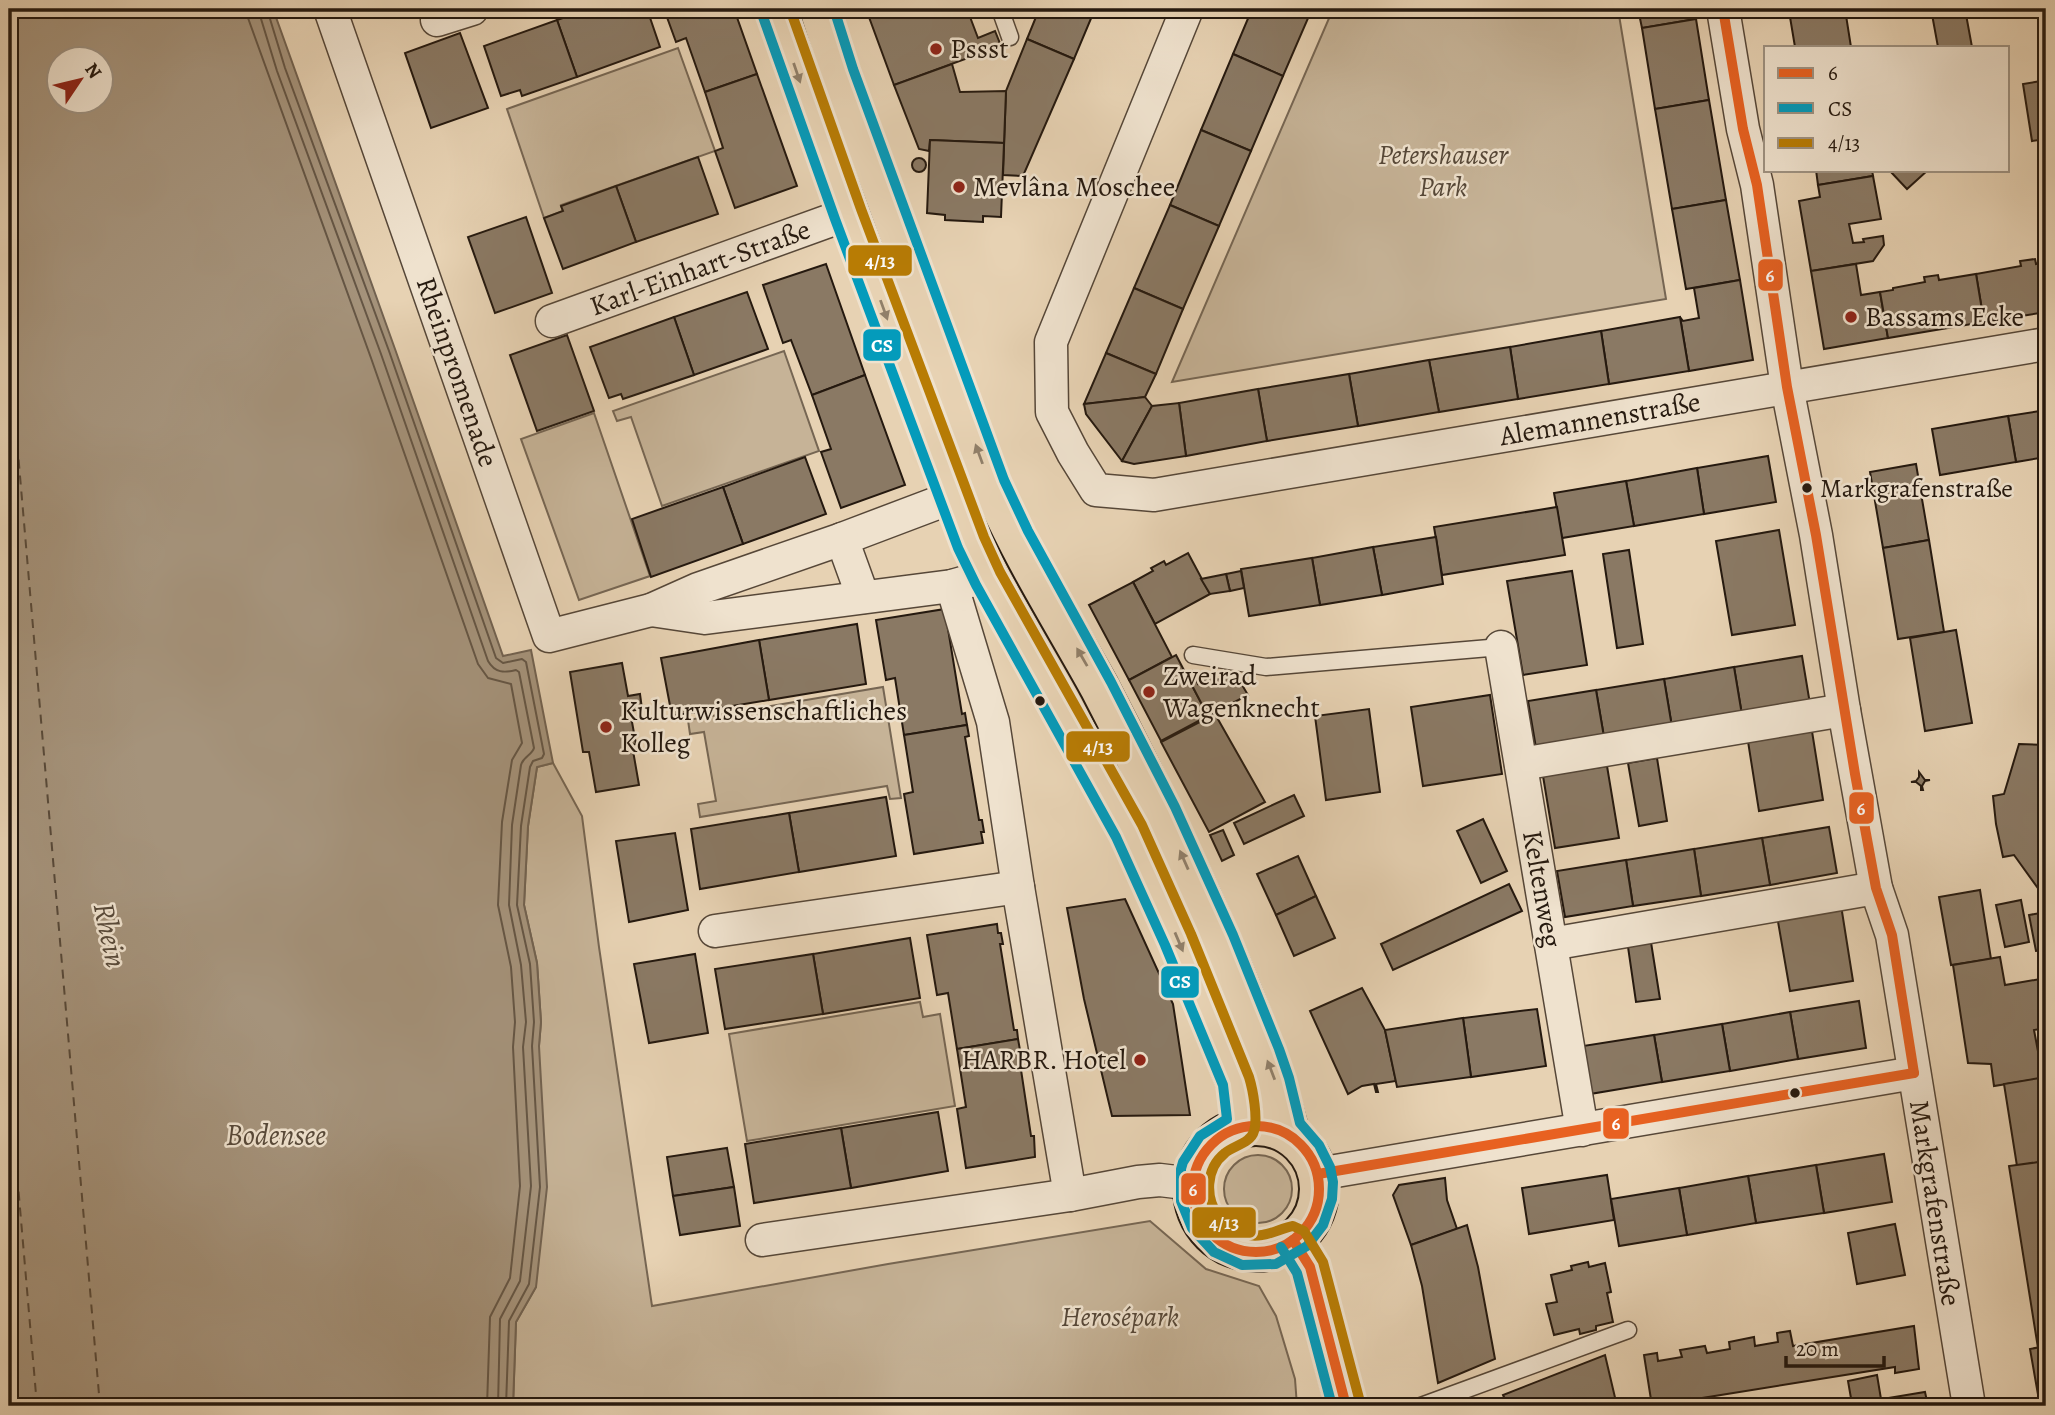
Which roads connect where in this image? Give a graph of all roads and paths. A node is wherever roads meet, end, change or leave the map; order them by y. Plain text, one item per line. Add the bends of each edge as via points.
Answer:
1 (330, 9) edge
2 (472, 9) edge
3 (775, 9) edge
4 (819, 9) edge
5 (1000, 9) edge
6 (1187, 9) edge
7 (1723, 9) edge
8 (437, 20) dead end
9 (1010, 37) dead end
10 (848, 214) junction
11 (552, 321) dead end
12 (2046, 344) edge
13 (1787, 387) junction
14 (953, 497) junction
15 (842, 539) junction
16 (970, 582) junction
17 (863, 597) junction
18 (651, 610) junction
19 (1501, 647) joint
20 (1193, 655) dead end
21 (1844, 710) junction
22 (1521, 764) junction
23 (1018, 887) junction
24 (1876, 888) junction
25 (715, 931) dead end
26 (1551, 944) junction
27 (1054, 1025) dead end
28 (1914, 1073) junction
29 (1241, 1127) junction
30 (1582, 1130) junction
31 (1290, 1135) junction
32 (1063, 1152) junction
33 (1318, 1174) junction
34 (1193, 1184) junction
35 (1070, 1195) junction
36 (762, 1240) dead end
37 (1293, 1240) junction
38 (1628, 1329) dead end
39 (1346, 1406) edge
40 (1421, 1406) edge
41 (1969, 1406) edge

1 - 18 street, Rheinpromenade via 549,636
2 - 8 street
3 -> 10 main road
31 -> 4 main road via 1276,1082 1230,961 1160,805 1015,538 991,485
5 - 9 lane
6 - 13 street, Alemannenstraße via 1051,342 1052,412 1096,490 1154,495
7 - 13 street, Markgrafenstraße via 1757,185
10 - 11 street, Karl-Einhart-Straße
10 -> 14 main road
12 - 13 street, Alemannenstraße
13 - 21 street, Markgrafenstraße
14 - 15 street
14 - 16 main road
15 - 17 street
15 - 18 street
16 - 17 street
16 - 23 street
16 -> 29 main road via 1129,831 1236,1081
17 - 18 street via 705,618
19 - 20 lane via 1266,667
19 - 22 street, Keltenweg
21 - 22 street
21 - 24 street, Markgrafenstraße
22 - 26 street, Keltenweg
23 - 25 street
23 - 32 street
24 - 26 street
24 - 28 street, Markgrafenstraße via 1892,935
26 - 30 street, Keltenweg
27 - 32 lane via 1073,1140
28 - 30 street
28 - 41 street, Markgrafenstraße
29 - 31 main road via 1275,1128
29 - 34 main road via 1203,1154
30 - 33 street
31 - 33 main road via 1311,1158
32 - 35 street
33 - 37 main road via 1313,1216
34 - 35 street via 1160,1180
34 - 37 main road via 1194,1200 1207,1228 1232,1247 1264,1251
35 - 36 street
37 - 39 main road via 1310,1267
38 - 40 lane

